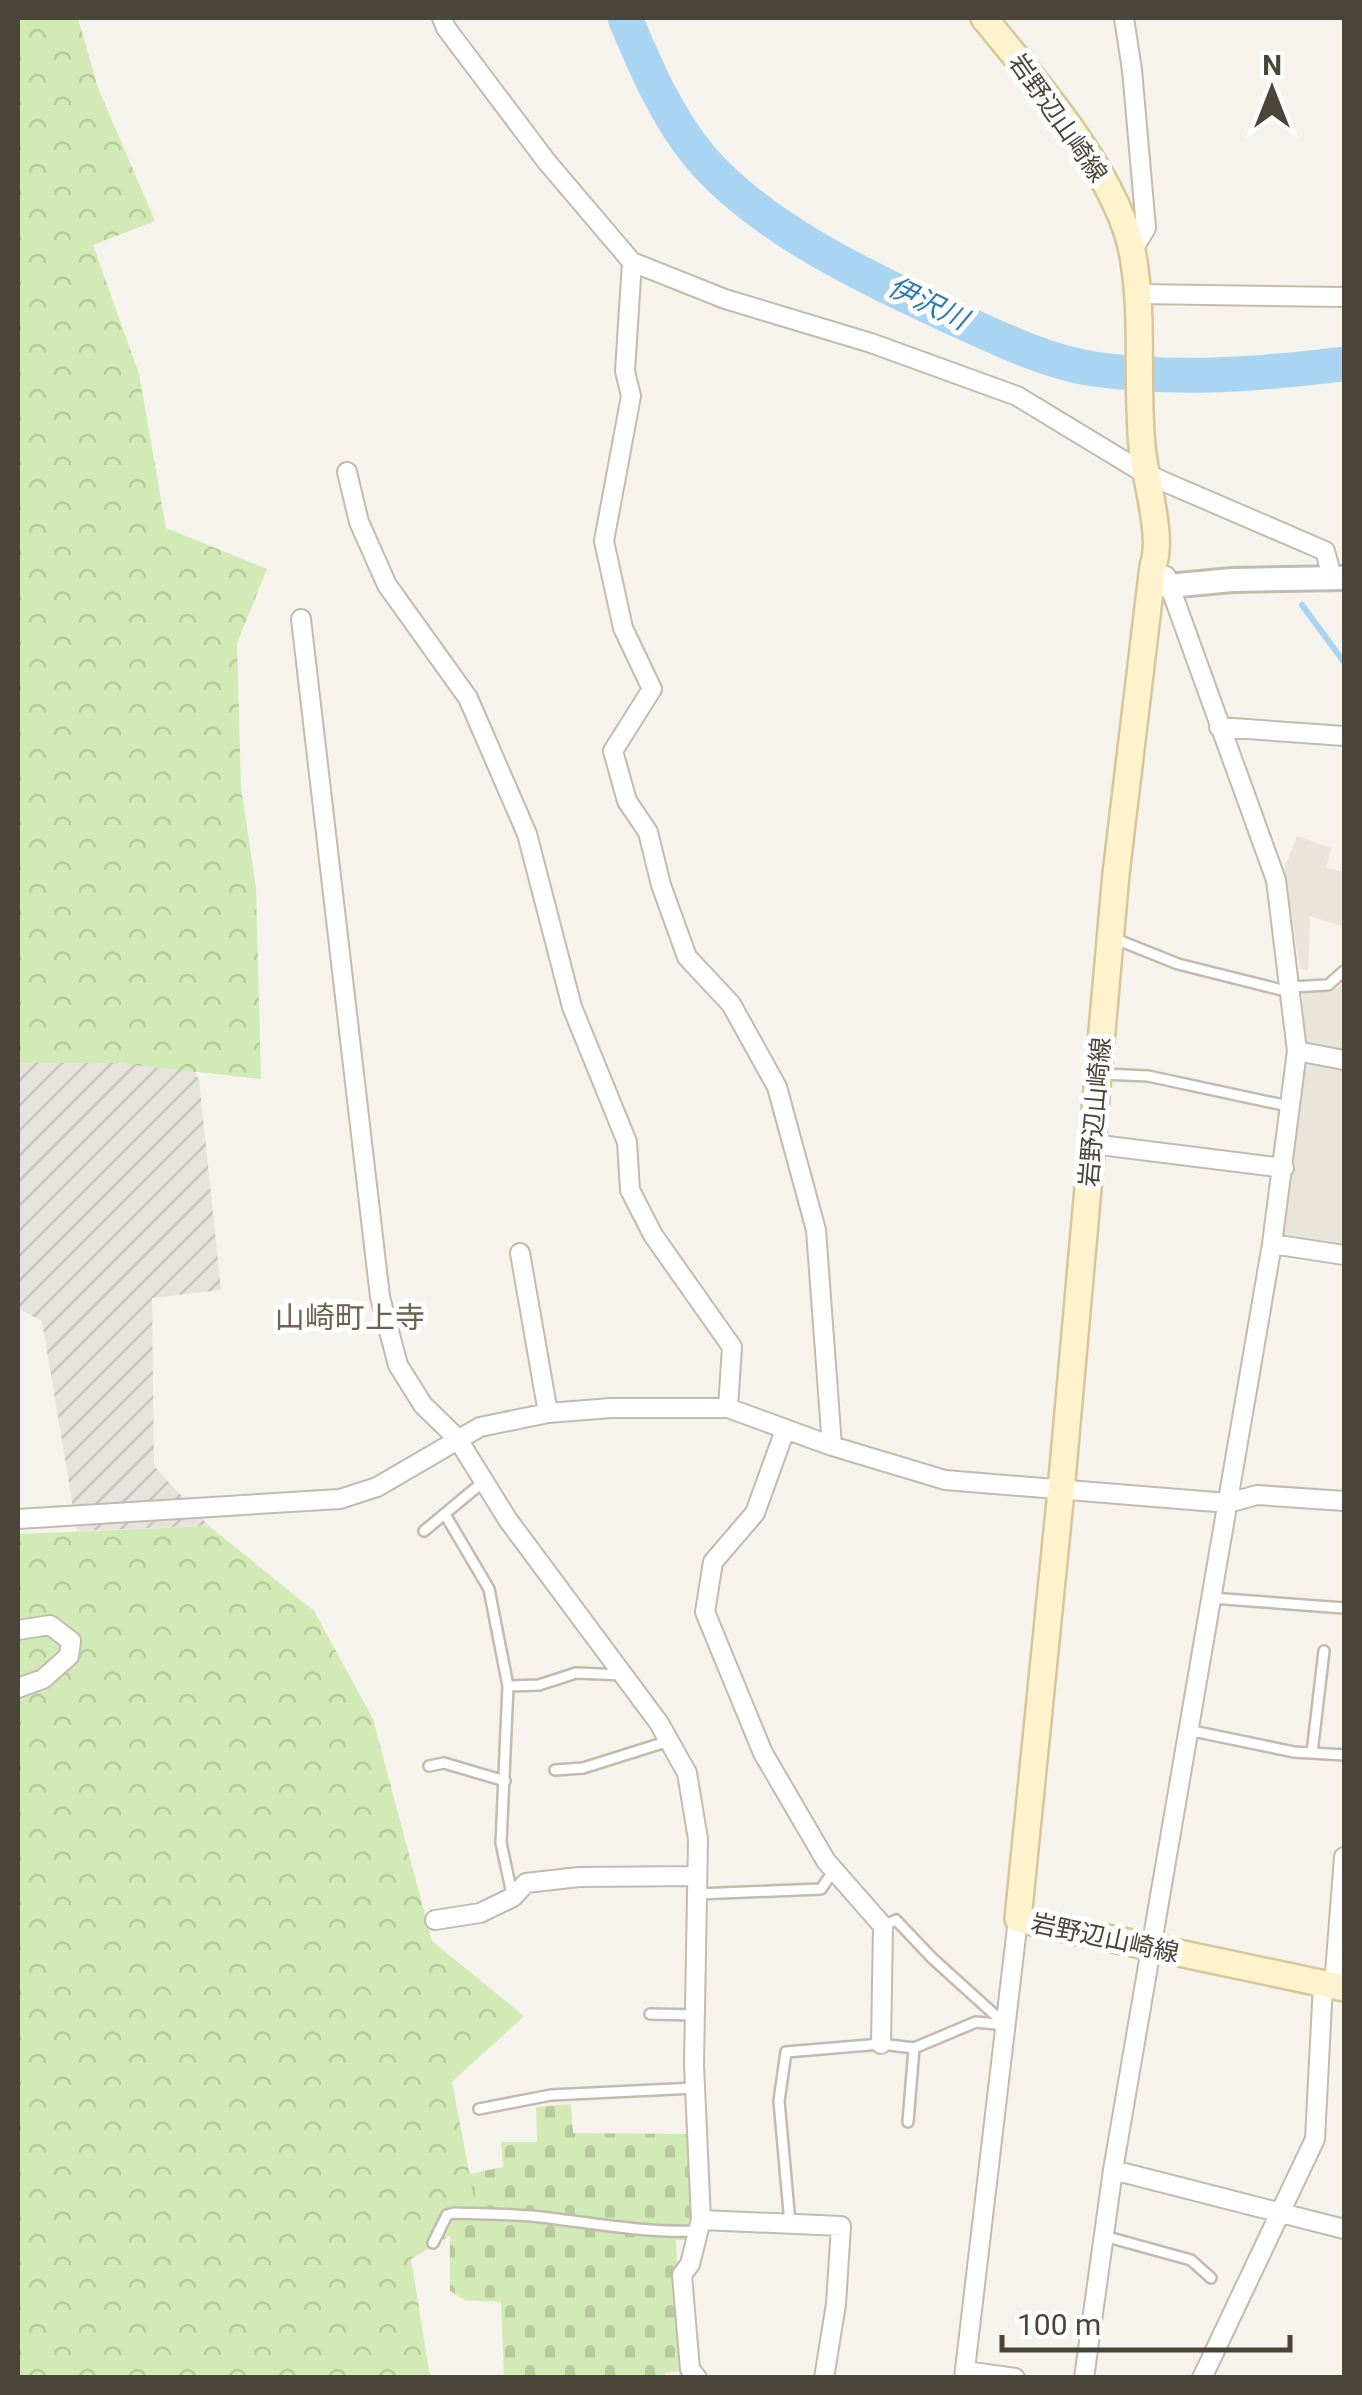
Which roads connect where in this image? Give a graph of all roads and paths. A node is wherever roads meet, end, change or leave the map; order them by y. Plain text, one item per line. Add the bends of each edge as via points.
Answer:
1 (442, 18) edge
2 (984, 18) edge
3 (1124, 18) edge
4 (1132, 250) junction
5 (632, 262) junction
6 (1344, 298) edge
7 (1138, 299) junction
8 (347, 472) dead end
9 (1144, 473) junction
10 (1158, 553) junction
11 (1338, 577) edge
12 (1168, 586) junction
13 (301, 619) dead end
14 (1220, 727) junction
15 (1344, 736) edge
16 (1111, 937) junction
17 (1344, 971) edge
18 (1291, 990) junction
19 (1297, 1051) junction
20 (1344, 1060) edge
21 (1098, 1074) junction
22 (1291, 1106) junction
23 (1092, 1144) junction
24 (1284, 1168) junction
25 (1272, 1244) junction
26 (520, 1253) dead end
27 (1344, 1254) edge
28 (728, 1408) junction
29 (548, 1414) junction
30 (785, 1430) junction
31 (456, 1438) junction
32 (832, 1446) junction
33 (484, 1482) junction
34 (1061, 1490) junction
35 (1344, 1501) edge
36 (1228, 1503) junction
37 (446, 1516) junction
38 (18, 1520) edge
39 (424, 1531) dead end
40 (1211, 1598) junction
41 (1344, 1608) edge
42 (18, 1630) edge
43 (1324, 1651) dead end
44 (622, 1675) junction
45 (508, 1686) junction
46 (18, 1688) edge
47 (1188, 1730) junction
48 (669, 1741) junction
49 (1312, 1753) junction
50 (1344, 1756) edge
51 (429, 1766) dead end
52 (555, 1770) dead end
53 (505, 1780) junction
54 (1344, 1857) edge
55 (834, 1870) junction
56 (697, 1885) junction
57 (513, 1896) junction
58 (1018, 1919) junction
59 (435, 1920) dead end
60 (883, 1926) junction
61 (1150, 1949) junction
62 (1334, 1986) edge
63 (650, 2014) dead end
64 (695, 2015) junction
65 (1006, 2025) junction
66 (881, 2044) junction
67 (914, 2048) junction
68 (695, 2088) junction
69 (480, 2108) dead end
70 (908, 2122) dead end
71 (1113, 2170) junction
72 (1281, 2212) junction
73 (790, 2223) junction
74 (700, 2225) junction
75 (1344, 2229) edge
76 (1104, 2236) junction
77 (433, 2243) dead end
78 (1211, 2278) dead end
79 (964, 2374) edge
80 (697, 2378) edge
81 (824, 2378) edge
82 (1015, 2378) edge
83 (1084, 2378) edge
84 (1202, 2378) edge

1 - 5 street via 547,162
2 - 4 main road, 岩野辺山崎線 via 1085,151 1113,198
3 - 4 street via 1146,228
4 - 7 main road, 岩野辺山崎線
5 - 9 street via 725,300 1017,396
5 - 32 street via 625,371 631,396 604,541 623,628 652,688 612,751 627,801 648,832 686,957 731,1004 777,1087 816,1230
6 - 7 street
7 - 9 main road, 岩野辺山崎線
8 - 28 street via 359,522 387,585 468,698 527,834 572,1007 627,1142 630,1190 653,1235 732,1347
9 - 10 main road, 岩野辺山崎線
9 - 11 street via 1325,551
10 - 12 street
10 - 16 main road, 岩野辺山崎線
11 - 12 street
12 - 14 street
13 - 31 street via 380,1298 398,1365
14 - 15 street
14 - 18 street via 1276,880
16 - 18 lane via 1178,964
16 - 21 main road, 岩野辺山崎線
17 - 18 lane via 1328,985
18 - 19 street
19 - 20 street
19 - 22 street
21 - 22 lane via 1148,1076
21 - 23 main road, 岩野辺山崎線
22 - 24 street
23 - 24 street
23 - 34 main road, 岩野辺山崎線
24 - 25 street
25 - 27 street
25 - 36 street
26 - 29 street
28 - 29 street
28 - 30 street
29 - 31 street via 480,1426
30 - 32 street
30 - 55 street via 755,1513 712,1562 705,1612 762,1753
31 - 33 street
31 - 38 street via 378,1487 340,1500
32 - 34 street via 944,1480
33 - 37 lane
33 - 44 street
34 - 36 street
34 - 58 main road, 岩野辺山崎線
35 - 36 street via 1256,1495
36 - 40 street
37 - 39 lane
37 - 45 lane via 489,1589
40 - 41 lane
40 - 47 street
42 - 46 street via 50,1625 71,1642 69,1656 43,1679
43 - 49 lane
44 - 45 lane via 576,1673
44 - 48 street
45 - 53 lane
47 - 49 lane
47 - 61 street
48 - 52 lane
48 - 56 street via 687,1772 698,1839
49 - 50 lane
51 - 53 lane via 444,1762
53 - 57 lane via 501,1843
54 - 62 street
55 - 56 lane via 821,1889
55 - 60 street
56 - 57 street via 579,1878 526,1884
56 - 64 street
57 - 59 street via 480,1913
58 - 61 main road, 岩野辺山崎線
58 - 65 street
60 - 65 lane via 896,1920
60 - 66 street
61 - 62 main road, 岩野辺山崎線
61 - 71 street
62 - 72 street via 1315,2139
63 - 64 lane
64 - 68 street
65 - 67 lane via 976,2022
65 - 79 street
66 - 67 lane
66 - 73 lane via 786,2052 780,2100
67 - 70 lane
68 - 69 lane via 551,2095
68 - 74 street
71 - 72 street
71 - 76 street
72 - 75 street
72 - 84 street
73 - 74 street
73 - 81 street via 841,2226
74 - 77 lane via 672,2232 454,2213 446,2215
74 - 80 street via 682,2275 690,2369
76 - 78 lane via 1191,2260
76 - 83 street
79 - 82 street

